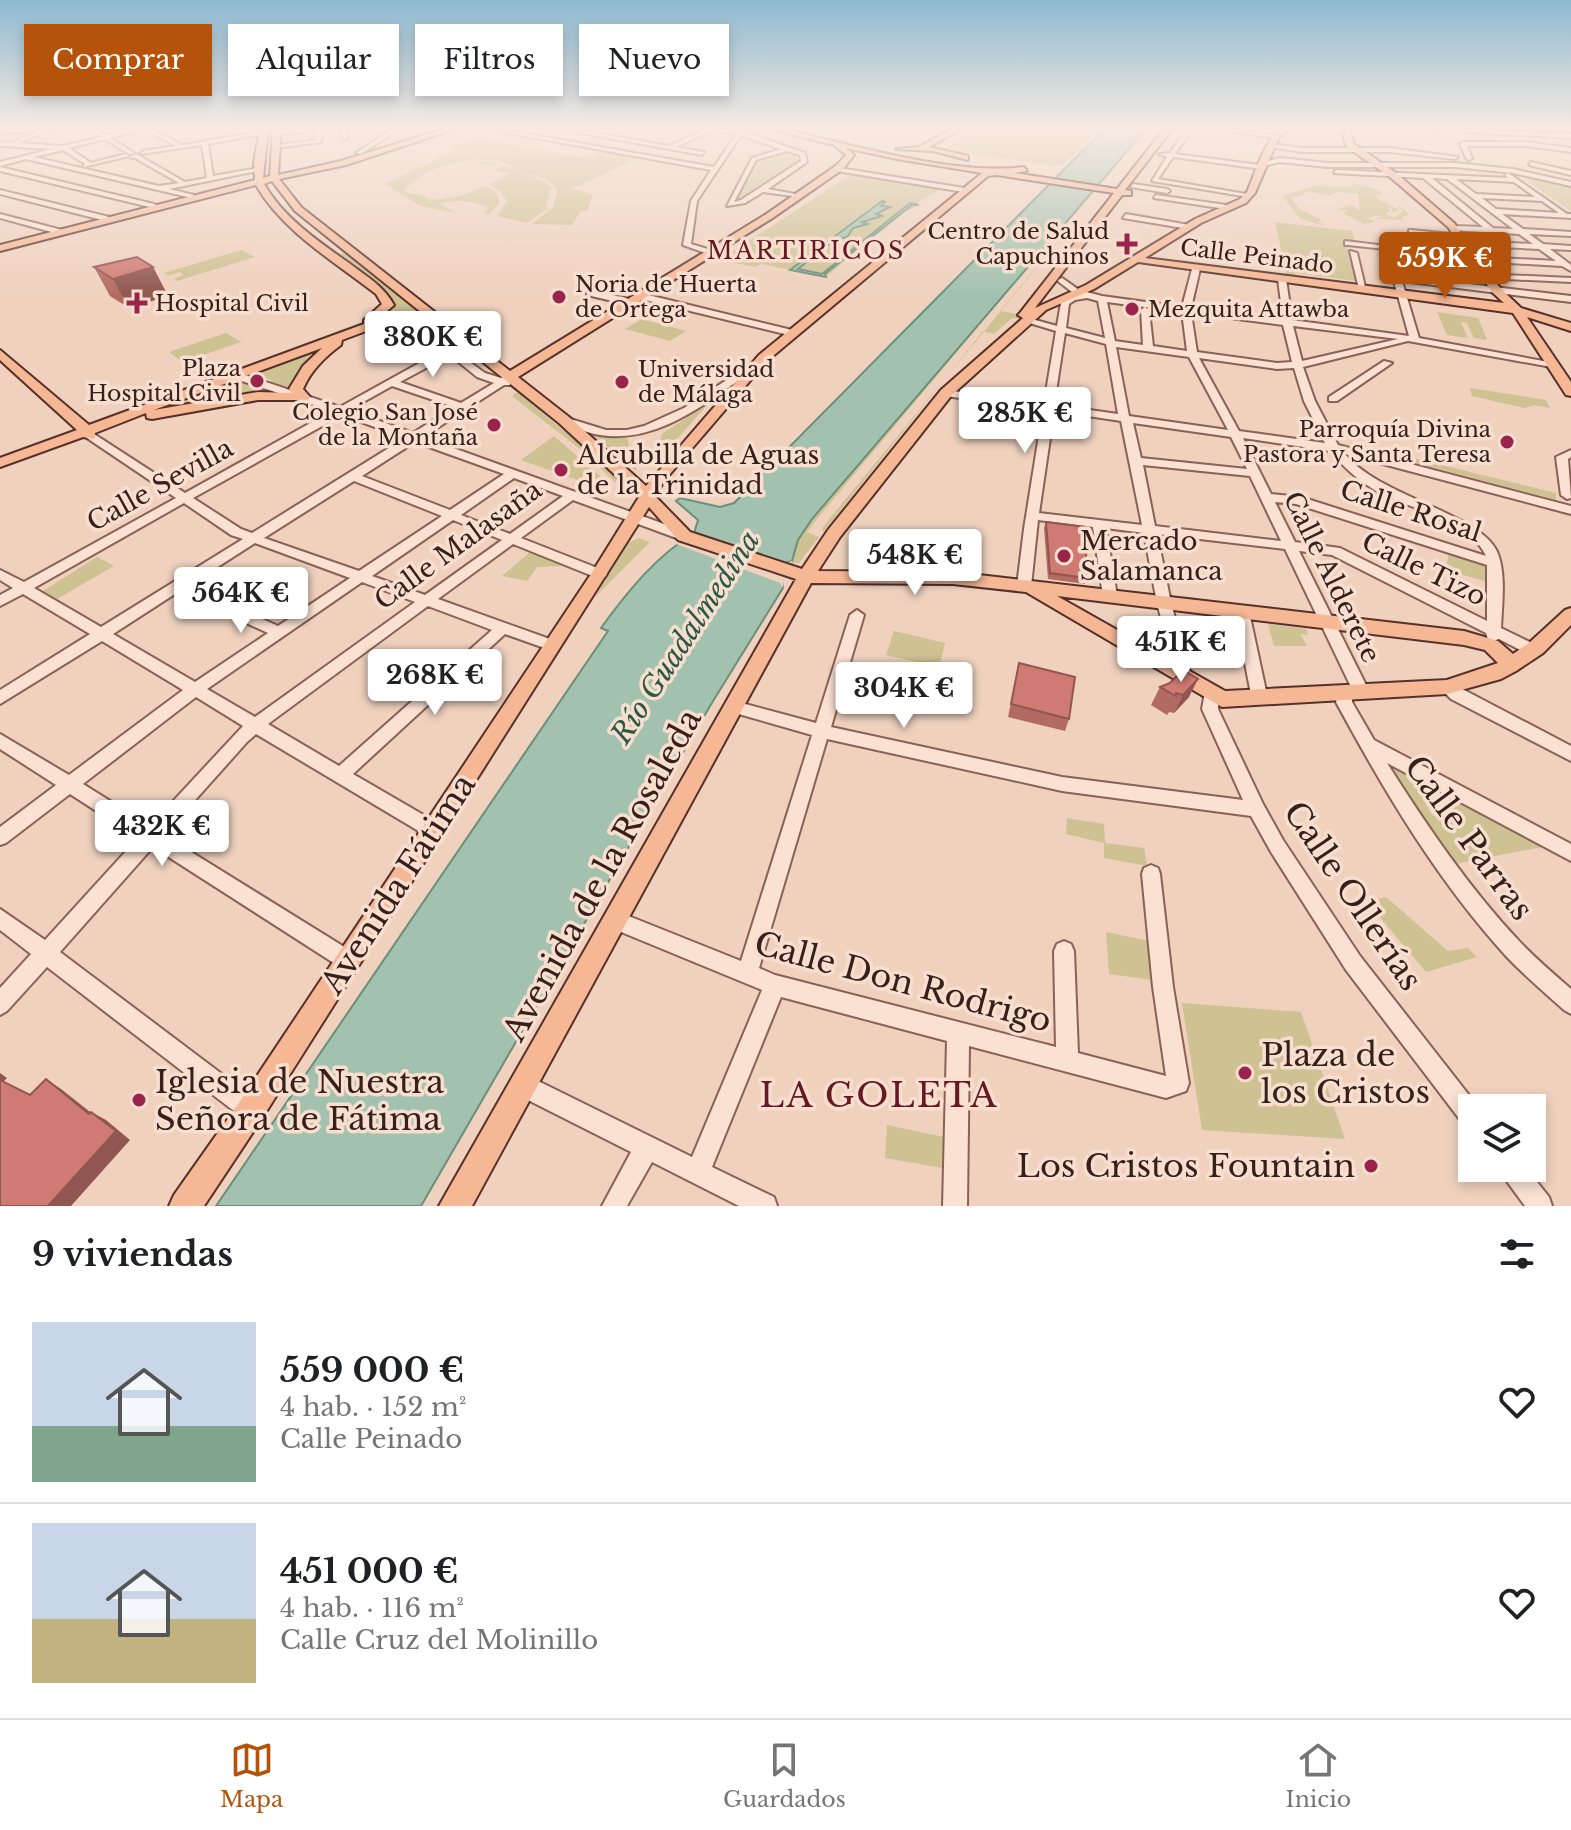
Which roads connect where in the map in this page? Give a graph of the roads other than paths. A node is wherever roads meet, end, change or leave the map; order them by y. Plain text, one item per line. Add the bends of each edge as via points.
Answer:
1 (62, 184) edge
2 (140, 184) edge
3 (175, 184) edge
4 (237, 184) edge
5 (265, 184) edge
6 (273, 184) edge
7 (705, 184) edge
8 (740, 184) edge
9 (771, 184) edge
10 (815, 184) edge
11 (949, 184) edge
12 (966, 184) edge
13 (972, 184) edge
14 (1101, 184) edge
15 (1129, 184) edge
16 (1130, 184) edge
17 (1176, 184) edge
18 (1254, 184) edge
19 (1404, 184) edge
20 (1435, 184) edge
21 (1459, 184) edge
22 (1522, 184) edge
23 (967, 188) junction
24 (161, 189) junction
25 (1126, 189) junction
26 (761, 191) junction
27 (0, 192) edge
28 (1448, 195) junction
29 (192, 196) junction
30 (1248, 196) junction
31 (1474, 196) junction
32 (797, 197) junction
33 (1544, 199) junction
34 (129, 200) junction
35 (1228, 204) junction
36 (154, 206) junction
37 (1467, 210) junction
38 (1494, 211) junction
39 (0, 216) edge
40 (1126, 216) dead end
41 (1570, 216) edge
42 (106, 219) junction
43 (1189, 227) junction
44 (1453, 228) junction
45 (1491, 230) junction
46 (1521, 231) junction
47 (59, 232) junction
48 (1412, 232) dead end
49 (1571, 234) edge
50 (1462, 240) junction
51 (1348, 243) dead end
52 (1541, 247) junction
53 (0, 248) edge
54 (1388, 248) junction
55 (1571, 248) edge
56 (711, 253) junction
57 (1353, 253) dead end
58 (1474, 258) junction
59 (1137, 259) junction
60 (1569, 266) edge
61 (1196, 269) junction
62 (1486, 276) junction
63 (1398, 278) junction
64 (1282, 279) junction
65 (1062, 280) junction
66 (1571, 280) edge
67 (1363, 289) junction
68 (1496, 290) junction
69 (1076, 292) junction
70 (590, 293) dead end
71 (1403, 294) junction
72 (1095, 295) junction
73 (1545, 296) junction
74 (638, 297) junction
75 (1571, 299) edge
76 (1042, 308) junction
77 (1571, 308) edge
78 (1516, 309) junction
79 (1145, 310) dead end
80 (1186, 310) junction
81 (1028, 321) junction
82 (1287, 323) junction
83 (440, 324) junction
84 (1571, 327) edge
85 (1061, 331) junction
86 (351, 332) junction
87 (793, 333) junction
88 (1415, 340) junction
89 (1109, 343) junction
90 (1148, 349) junction
91 (0, 354) edge
92 (1193, 356) junction
93 (763, 358) junction
94 (1387, 363) dead end
95 (1297, 365) junction
96 (1554, 366) junction
97 (240, 372) junction
98 (506, 379) junction
99 (393, 383) junction
100 (263, 391) junction
101 (1571, 392) edge
102 (946, 393) junction
103 (303, 397) junction
104 (1333, 399) dead end
105 (463, 407) junction
106 (1049, 409) junction
107 (342, 411) junction
108 (564, 420) junction
109 (1126, 420) junction
110 (87, 433) junction
111 (1236, 435) junction
112 (414, 438) junction
113 (1335, 448) junction
114 (1571, 453) edge
115 (1135, 461) junction
116 (0, 463) edge
117 (0, 471) edge
118 (1254, 473) junction
119 (512, 474) junction
120 (352, 476) junction
121 (646, 495) junction
122 (1567, 495) dead end
123 (571, 496) junction
124 (1265, 497) junction
125 (185, 499) junction
126 (1570, 510) edge
127 (451, 516) junction
128 (1033, 516) junction
129 (633, 519) junction
130 (1099, 523) junction
131 (1149, 529) junction
132 (684, 536) junction
133 (252, 539) junction
134 (511, 539) junction
135 (1289, 546) junction
136 (1494, 563) junction
137 (0, 574) edge
138 (600, 574) junction
139 (798, 575) junction
140 (360, 578) junction
141 (176, 586) junction
142 (1024, 586) junction
143 (23, 588) junction
144 (1087, 593) junction
145 (1110, 596) junction
146 (0, 601) edge
147 (426, 601) junction
148 (1164, 603) junction
149 (1071, 612) junction
150 (1242, 612) junction
151 (1571, 614) edge
152 (857, 615) dead end
153 (1326, 622) junction
154 (503, 628) junction
155 (279, 632) junction
156 (100, 634) junction
157 (1488, 635) junction
158 (553, 646) junction
159 (1533, 650) junction
160 (1509, 666) junction
161 (1184, 680) junction
162 (1447, 687) junction
163 (194, 690) junction
164 (1351, 692) junction
165 (1211, 696) junction
166 (1264, 697) junction
167 (0, 698) edge
168 (734, 707) junction
169 (255, 726) junction
170 (821, 731) junction
171 (0, 741) edge
172 (1367, 744) junction
173 (1571, 754) edge
174 (340, 776) junction
175 (69, 785) junction
176 (1256, 809) junction
177 (433, 830) junction
178 (153, 836) junction
179 (0, 837) edge
180 (1571, 853) edge
181 (1151, 874) dead end
182 (0, 918) edge
183 (616, 920) junction
184 (1064, 951) dead end
185 (47, 952) junction
186 (347, 960) junction
187 (747, 974) junction
188 (775, 985) junction
189 (1571, 1003) edge
190 (0, 1004) edge
191 (958, 1032) junction
192 (1067, 1060) junction
193 (524, 1086) junction
194 (1458, 1099) edge
195 (251, 1110) junction
196 (646, 1149) junction
197 (697, 1174) junction
198 (1522, 1182) edge
199 (185, 1206) edge
200 (455, 1206) edge
201 (614, 1206) edge
202 (765, 1206) edge
203 (955, 1206) edge
204 (1540, 1206) edge

1 - 34 street
2 - 24 street
3 - 24 street
4 - 29 main road
5 - 86 main road via 266,196 293,223 381,292 388,305
6 - 83 main road
7 - 56 street via 694,201 687,245
8 - 26 street via 729,205
9 - 26 street
10 - 32 main road
11 - 23 street
12 - 23 main road
13 - 23 main road, Avenida Fátima
14 - 25 main road
15 - 25 main road
16 - 25 main road
17 - 30 street
18 - 30 main road
19 - 44 main road
20 - 28 street
21 - 31 street
22 - 33 street
23 - 87 main road, Avenida Fátima
24 - 29 street
24 - 34 street
25 - 35 street
25 - 65 main road
25 - 81 main road via 1026,310 1023,317
26 - 32 street
27 - 42 street
28 - 31 street
28 - 37 street
29 - 36 main road
30 - 35 main road
31 - 33 street
31 - 38 street
32 - 56 main road via 774,219
33 - 41 street
34 - 36 street
35 - 43 main road
36 - 42 main road
37 - 38 street
37 - 45 street
38 - 41 street
38 - 46 street
39 - 47 street
40 - 43 street
42 - 47 main road
43 - 59 main road
44 - 45 street
44 - 50 main road
45 - 46 street
46 - 49 street
46 - 52 street
47 - 53 main road
48 - 50 street
50 - 52 street
50 - 58 main road
51 - 54 street
52 - 55 street
52 - 60 street
54 - 58 street
54 - 63 street
56 - 74 main road
57 - 67 street
58 - 60 street
58 - 62 main road
59 - 61 main road, Calle Peinado
59 - 72 main road
61 - 64 main road, Calle Peinado
61 - 80 street
62 - 66 street
62 - 68 main road
63 - 68 street
63 - 71 street
64 - 67 main road, Calle Peinado
64 - 82 street
65 - 69 street
65 - 76 main road
67 - 71 main road, Calle Peinado
68 - 73 street
68 - 78 main road
69 - 72 main road
69 - 76 main road
70 - 74 street
71 - 78 main road, Calle Peinado
71 - 88 street
72 - 80 street
72 - 85 street via 1067,300
72 - 89 street
73 - 75 street
73 - 77 street
74 - 87 street
74 - 98 main road
76 - 81 main road, Avenida de la Rosaleda
78 - 84 main road
78 - 96 main road
79 - 90 street
80 - 82 street
80 - 92 street, Calle Alderete
81 - 85 street
81 - 102 main road, Avenida de la Rosaleda
82 - 88 street
82 - 95 street
83 - 86 main road via 414,317
83 - 98 main road
85 - 89 street
85 - 106 street
86 - 97 main road
86 - 103 main road via 304,374 296,389
87 - 93 main road, Avenida Fátima
88 - 95 street
88 - 96 street
89 - 90 street
89 - 109 street
90 - 92 street
91 - 110 main road
92 - 95 street
92 - 111 street, Calle Alderete
93 - 108 street via 699,401 638,432 605,433
93 - 121 main road, Avenida Fátima
94 - 104 street
95 - 113 street
96 - 101 main road
97 - 100 street
97 - 110 main road
98 - 99 street, Calle Sevilla via 481,375 452,352
98 - 105 street
98 - 108 main road
99 - 105 street
99 - 107 street, Calle Sevilla
100 - 103 main road
100 - 110 main road
102 - 106 street
102 - 139 main road, Avenida de la Rosaleda
103 - 107 street
105 - 112 street
106 - 109 street
106 - 128 street
107 - 112 street
107 - 125 street, Calle Sevilla
108 - 121 main road
109 - 111 street
109 - 115 street
110 - 116 main road
110 - 117 main road
110 - 125 street
111 - 113 street
111 - 118 street, Calle Alderete
112 - 119 street
112 - 120 street
113 - 126 street
113 - 136 street via 1377,486 1478,537
114 - 122 street via 1562,457
115 - 118 street
115 - 131 street
118 - 124 street, Calle Alderete
119 - 123 street
119 - 127 street
120 - 127 street
120 - 133 street
121 - 129 main road, Avenida Fátima
121 - 132 main road
123 - 129 street
123 - 134 street, Calle Malasaña
124 - 135 street, Calle Alderete
124 - 136 street, Calle Rosal via 1297,500
125 - 133 street
125 - 143 street, Calle Sevilla
127 - 134 street
127 - 140 street
128 - 130 street, Calle Tizo
128 - 142 street
129 - 132 street
129 - 138 main road, Avenida Fátima
130 - 131 street, Calle Tizo
130 - 145 street
131 - 135 street, Calle Tizo
131 - 148 street
132 - 139 main road
133 - 140 street
133 - 141 street
134 - 138 street
134 - 147 street, Calle Malasaña
135 - 153 street, Calle Alderete
135 - 157 street, Calle Tizo via 1335,551
136 - 157 street
137 - 143 street
138 - 158 main road, Avenida Fátima
139 - 142 main road via 923,577
139 - 168 main road, Avenida de la Rosaleda
140 - 147 street
140 - 155 street
141 - 155 street
141 - 156 street
142 - 144 main road
142 - 149 main road
143 - 146 street, Calle Sevilla
143 - 156 street
144 - 145 main road
144 - 149 street
145 - 148 main road
147 - 154 street
147 - 169 street, Calle Malasaña
148 - 150 main road
148 - 161 street
149 - 161 main road
150 - 153 main road
150 - 166 street via 1259,694
151 - 159 main road
152 - 170 street
153 - 157 main road
153 - 164 street, Calle Alderete via 1359,687
154 - 158 street
154 - 174 street
155 - 163 street
156 - 163 street
156 - 167 street
157 - 159 street, Calle Tizo
157 - 160 main road
158 - 177 main road, Avenida Fátima
159 - 160 main road
160 - 162 main road
161 - 165 main road
162 - 164 main road
162 - 173 street
163 - 169 street
163 - 175 street
164 - 166 main road
164 - 172 street, Calle Parras via 1344,702
165 - 166 main road
165 - 176 street, Calle Ollerías via 1210,709
168 - 170 street
168 - 183 main road, Avenida de la Rosaleda
169 - 174 street
169 - 178 street, Calle Malasaña
170 - 176 street via 1062,784
170 - 187 street
171 - 175 street
172 - 180 street
172 - 189 street, Calle Parras via 1448,871 1513,949
174 - 177 street
175 - 178 street
175 - 179 street
176 - 194 street, Calle Ollerías via 1353,963
177 - 186 main road, Avenida Fátima
178 - 185 street, Calle Malasaña
178 - 186 street
181 - 192 street, Calle Don Rodrigo via 1178,1083 1166,1087
182 - 185 street
183 - 187 street, Calle Don Rodrigo
183 - 193 main road, Avenida de la Rosaleda
184 - 192 street
185 - 190 street, Calle Malasaña
185 - 195 street
186 - 195 main road, Avenida Fátima
187 - 188 street, Calle Don Rodrigo
188 - 191 street, Calle Don Rodrigo
188 - 197 street
191 - 192 street, Calle Don Rodrigo
191 - 203 street
193 - 196 street
193 - 200 main road, Avenida de la Rosaleda
195 - 199 main road, Avenida Fátima
196 - 197 street
196 - 201 street
197 - 202 street
198 - 204 street

